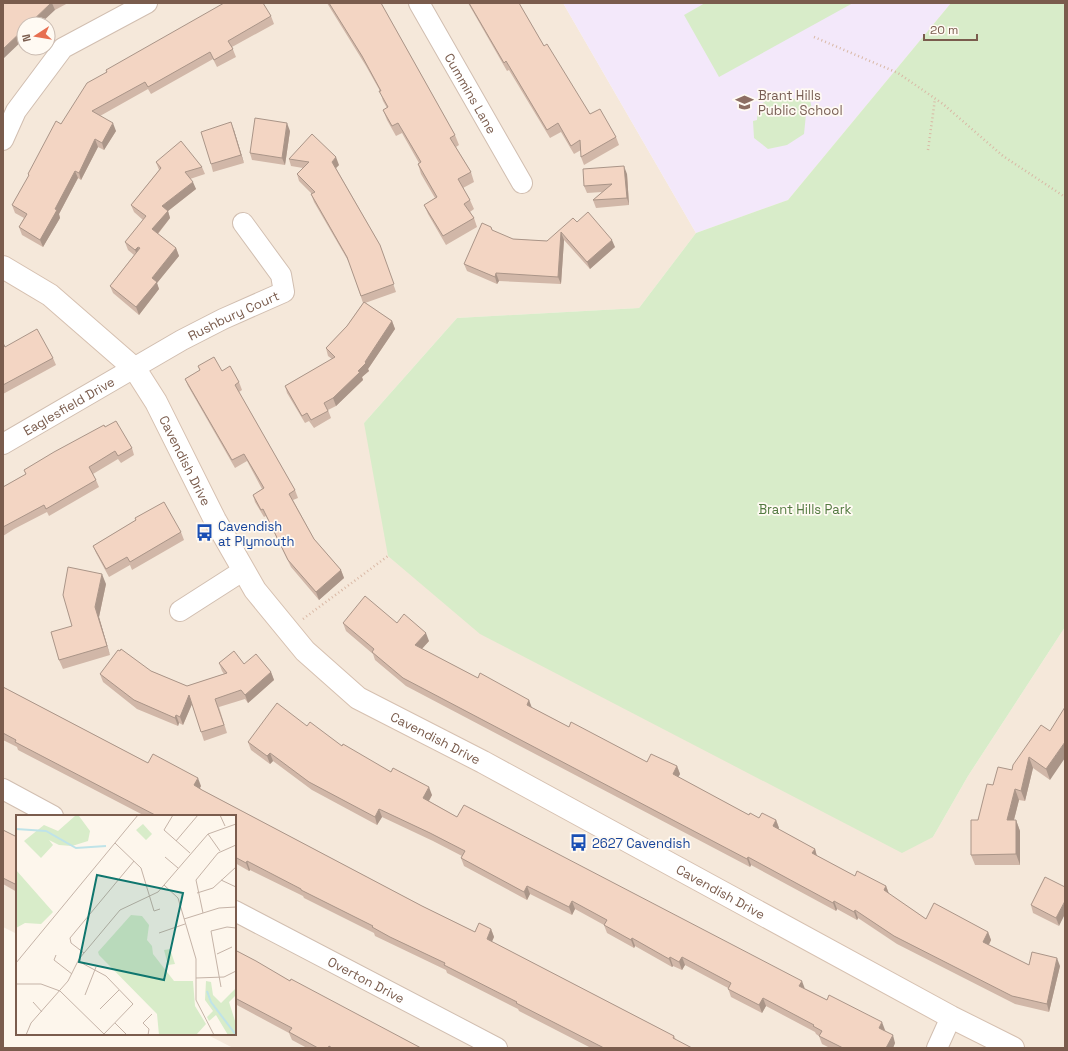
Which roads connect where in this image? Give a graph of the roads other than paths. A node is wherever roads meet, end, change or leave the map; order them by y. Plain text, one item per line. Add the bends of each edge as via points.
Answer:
1 (147, 3) edge
2 (419, 3) edge
3 (3, 140) edge
4 (522, 183) dead end
5 (243, 223) dead end
6 (3, 267) edge
7 (135, 369) junction
8 (3, 444) edge
9 (244, 570) junction
10 (180, 611) dead end
11 (3, 790) edge
12 (51, 815) edge
13 (236, 912) edge
14 (951, 1017) junction
15 (497, 1048) edge
16 (937, 1048) edge
17 (1013, 1048) edge

1 - 3 street via 63,48 16,111
2 - 4 street, Cummins Lane
5 - 7 street, Rushbury Court via 281,275 284,292 210,326
6 - 7 street, Cavendish Drive via 50,295
7 - 8 street, Eaglesfield Drive
7 - 9 street, Cavendish Drive via 156,402 215,520
9 - 10 street
9 - 14 street, Cavendish Drive via 255,590 305,651 358,698 482,762
11 - 12 street
13 - 15 street, Overton Drive
14 - 16 street
14 - 17 street, Cavendish Drive

